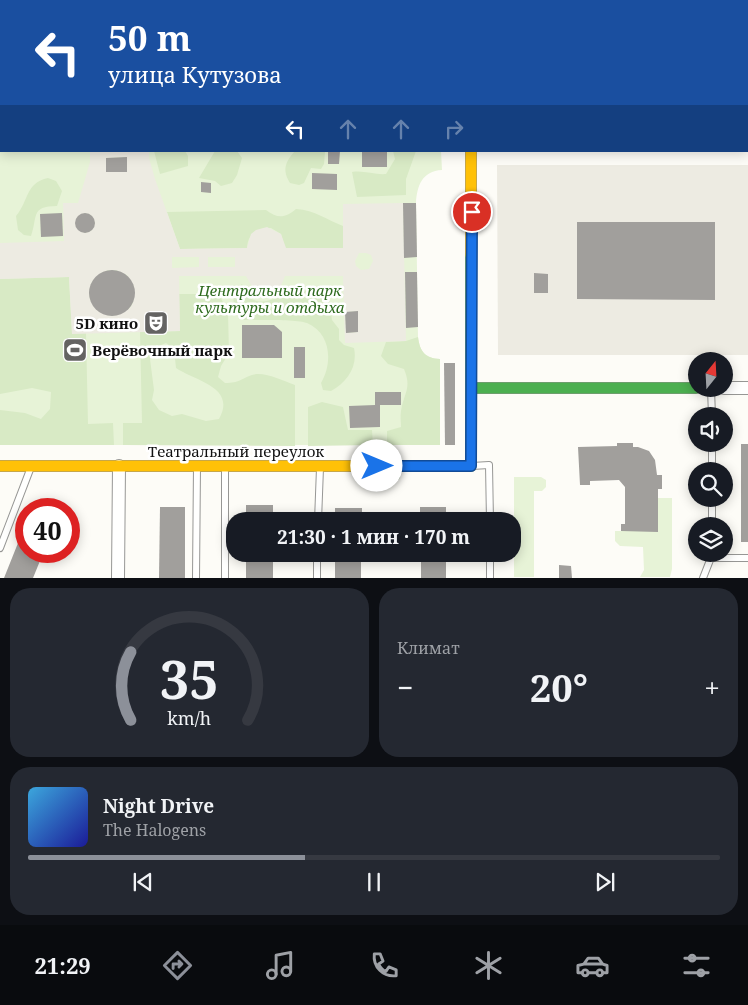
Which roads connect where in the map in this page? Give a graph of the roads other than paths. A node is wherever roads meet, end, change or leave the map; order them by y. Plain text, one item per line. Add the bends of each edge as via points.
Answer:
1 (471, 152) edge
2 (472, 388) junction
3 (688, 388) edge
4 (733, 388) edge
5 (748, 388) edge
6 (0, 466) edge
7 (32, 466) junction
8 (119, 466) junction
9 (197, 466) junction
10 (225, 466) junction
11 (320, 466) junction
12 (471, 466) junction
13 (318, 512) edge
14 (490, 512) edge
15 (0, 548) edge
16 (733, 557) edge
17 (748, 558) edge
18 (318, 562) edge
19 (490, 562) edge
20 (710, 562) edge
21 (118, 578) edge
22 (196, 578) edge
23 (225, 578) edge
24 (317, 578) edge
25 (490, 578) edge
26 (703, 578) edge

1 - 2 street
2 - 3 street
2 - 12 street
4 - 5 street
6 - 7 street, Театральный переулок
7 - 8 street, Театральный переулок
7 - 15 lane
8 - 9 street, Театральный переулок
8 - 21 street
9 - 10 street, Театральный переулок
9 - 22 lane
10 - 11 street, Театральный переулок
10 - 23 lane
11 - 12 street, Театральный переулок
11 - 13 lane
12 - 14 lane via 489,465
16 - 17 lane
18 - 24 lane
19 - 25 lane
20 - 26 lane

